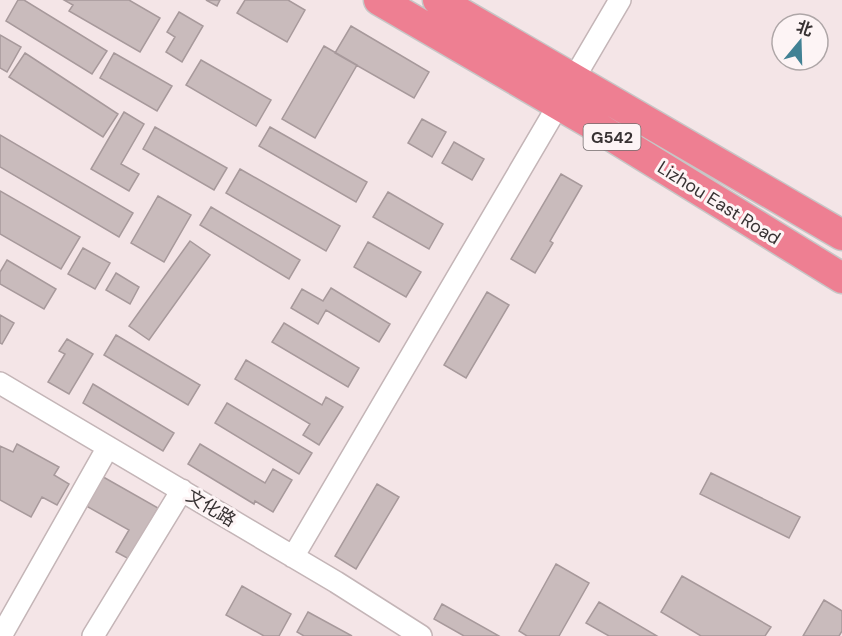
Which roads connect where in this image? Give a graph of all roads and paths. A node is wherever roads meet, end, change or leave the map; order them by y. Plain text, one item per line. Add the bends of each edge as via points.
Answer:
1 (379, 0) edge
2 (438, 0) edge
3 (620, 0) edge
4 (574, 78) junction
5 (559, 105) junction
6 (842, 235) edge
7 (842, 278) edge
8 (0, 383) edge
9 (108, 447) junction
10 (182, 490) junction
11 (293, 557) junction
12 (1, 636) edge
13 (93, 636) edge
14 (421, 636) edge

1 - 5 highway, Lizhou East Road / G542
2 - 4 highway, Lizhou East Road / G542
3 - 4 street
4 - 5 street
4 - 6 highway, Lizhou East Road / G542
5 - 7 highway, Lizhou East Road / G542
5 - 11 street
8 - 9 street, 文化路
9 - 10 street, 文化路
9 - 12 street
10 - 11 street, 文化路
10 - 13 street
11 - 14 street, 文化路

